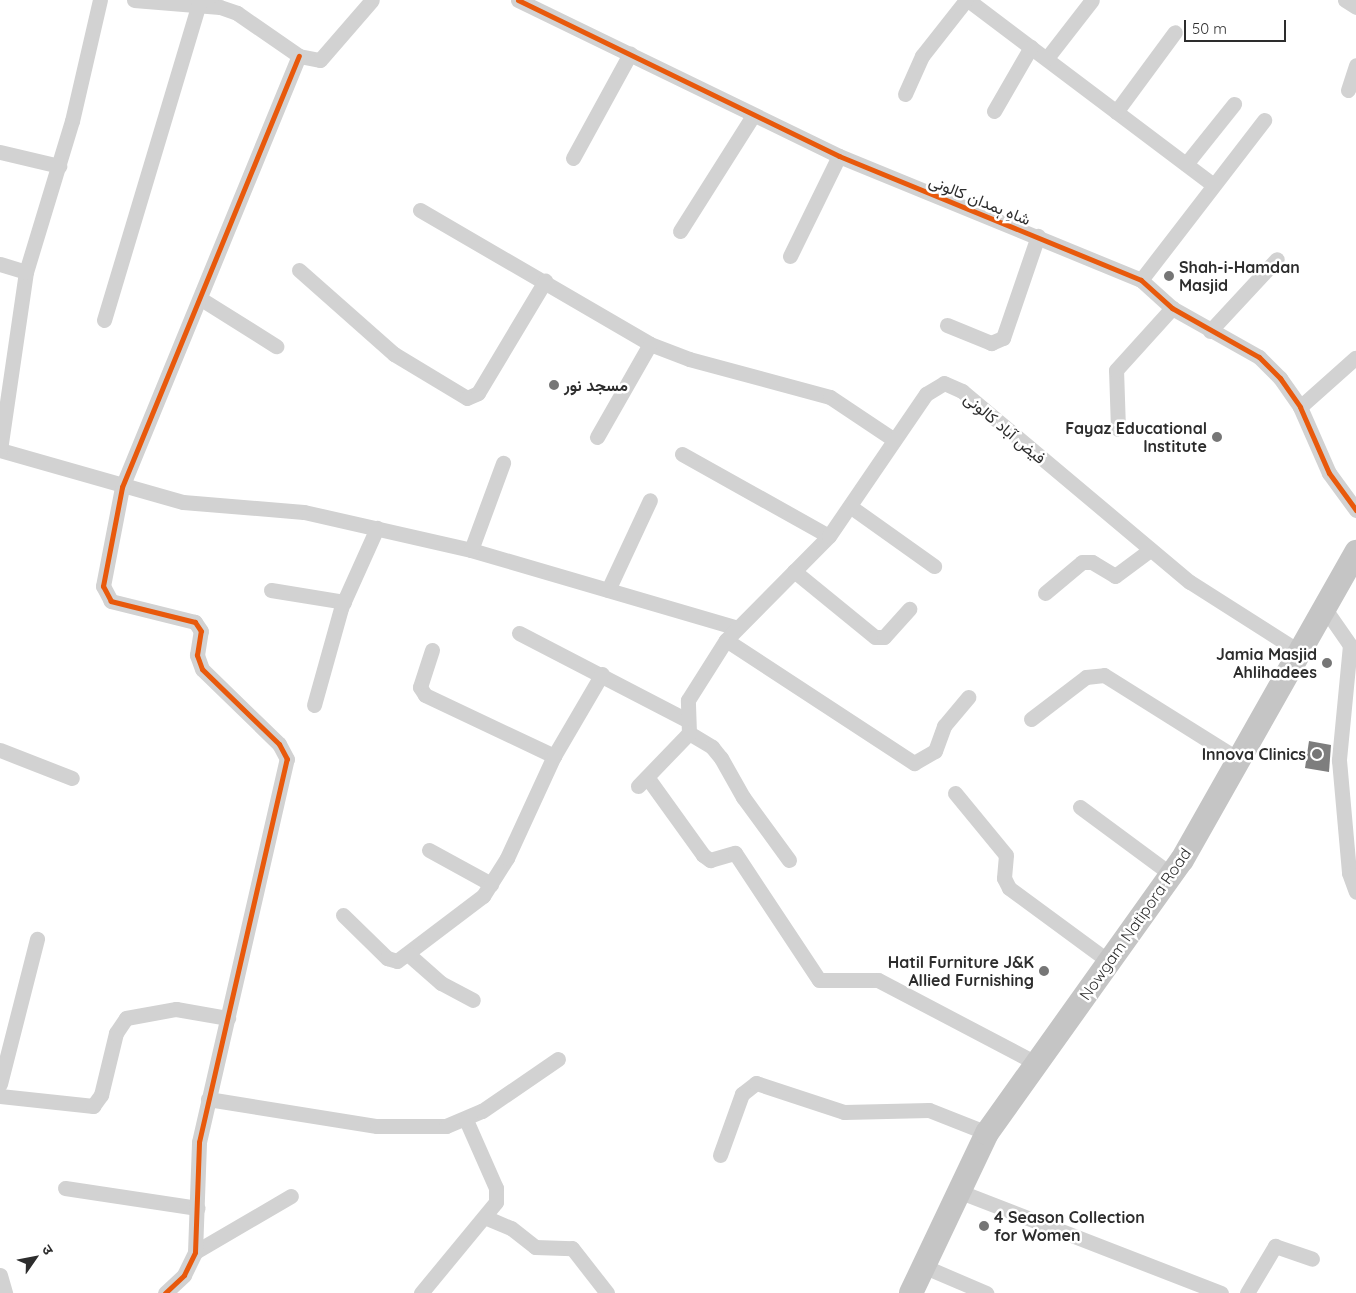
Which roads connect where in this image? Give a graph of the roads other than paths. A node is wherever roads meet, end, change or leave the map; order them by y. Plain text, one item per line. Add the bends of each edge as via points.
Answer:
1 (100, 0) edge
2 (134, 0) edge
3 (372, 0) edge
4 (518, 0) edge
5 (967, 0) edge
6 (1092, 0) edge
7 (1345, 0) edge
8 (199, 3) junction
9 (240, 7) edge
10 (1356, 8) edge
11 (1175, 32) dead end
12 (1031, 48) junction
13 (630, 54) junction
14 (299, 56) junction
15 (1047, 58) junction
16 (1356, 66) edge
17 (1348, 90) dead end
18 (905, 94) dead end
19 (1234, 104) dead end
20 (994, 111) dead end
21 (1116, 112) junction
22 (752, 117) junction
23 (1264, 120) dead end
24 (0, 152) edge
25 (839, 156) junction
26 (573, 158) dead end
27 (1186, 164) junction
28 (60, 166) junction
29 (1212, 184) junction
30 (420, 210) dead end
31 (680, 231) dead end
32 (1038, 236) junction
33 (790, 256) dead end
34 (1277, 259) dead end
35 (0, 264) edge
36 (299, 270) dead end
37 (26, 272) junction
38 (1141, 280) junction
39 (545, 281) junction
40 (201, 300) junction
41 (1172, 308) junction
42 (104, 320) dead end
43 (947, 326) dead end
44 (1210, 331) junction
45 (650, 344) junction
46 (276, 346) dead end
47 (1355, 358) dead end
48 (1300, 407) junction
49 (1118, 429) dead end
50 (597, 437) dead end
51 (893, 439) junction
52 (0, 450) edge
53 (682, 454) dead end
54 (503, 462) dead end
55 (122, 487) junction
56 (650, 500) dead end
57 (851, 507) junction
58 (1356, 510) edge
59 (377, 528) junction
60 (829, 536) junction
61 (472, 550) junction
62 (1150, 550) junction
63 (1356, 552) edge
64 (934, 566) dead end
65 (794, 571) junction
66 (271, 590) dead end
67 (608, 590) junction
68 (1045, 593) dead end
69 (344, 602) junction
70 (910, 609) dead end
71 (1325, 609) junction
72 (737, 628) junction
73 (519, 633) dead end
74 (726, 640) junction
75 (432, 650) dead end
76 (1300, 652) junction
77 (602, 674) junction
78 (968, 697) dead end
79 (314, 705) dead end
80 (1031, 719) dead end
81 (687, 726) junction
82 (0, 750) edge
83 (554, 756) junction
84 (1238, 759) junction
85 (72, 778) dead end
86 (955, 793) dead end
87 (1080, 807) dead end
88 (429, 850) dead end
89 (789, 860) dead end
90 (1172, 875) junction
91 (492, 884) junction
92 (1356, 892) edge
93 (343, 915) dead end
94 (37, 939) dead end
95 (408, 954) junction
96 (1111, 963) junction
97 (473, 1000) dead end
98 (228, 1018) junction
99 (558, 1059) dead end
100 (1034, 1062) junction
101 (0, 1084) edge
102 (0, 1096) edge
103 (208, 1099) junction
104 (466, 1120) junction
105 (986, 1133) junction
106 (720, 1155) dead end
107 (65, 1188) dead end
108 (958, 1191) junction
109 (291, 1196) dead end
110 (198, 1208) junction
111 (487, 1218) junction
112 (196, 1252) junction
113 (1312, 1258) dead end
114 (923, 1266) junction
115 (0, 1275) edge
116 (170, 1292) edge
117 (5, 1293) edge
118 (421, 1293) edge
119 (607, 1293) edge
120 (911, 1293) edge
121 (986, 1293) edge
122 (1221, 1293) edge
123 (1247, 1293) edge

1 - 28 street
2 - 8 street
3 - 14 street via 327,56 320,60
4 - 13 street, شاہِ ہمدان کالونی
5 - 12 street
5 - 18 street via 922,56
6 - 15 street
7 - 10 street
8 - 9 street
8 - 42 street
9 - 14 street
11 - 21 street
12 - 15 street
12 - 20 street
13 - 22 street, شاہِ ہمدان کالونی
13 - 26 street
14 - 40 street
15 - 21 street
16 - 17 street
19 - 27 street
21 - 27 street
22 - 25 street, شاہِ ہمدان کالونی
22 - 31 street
23 - 29 street
24 - 28 street
25 - 32 street, شاہِ ہمدان کالونی
25 - 33 street
27 - 29 street
28 - 37 street
29 - 38 street
30 - 39 street
32 - 38 street, شاہِ ہمدان کالونی
32 - 43 street via 1003,338 991,343
34 - 44 street
35 - 37 street
36 - 39 street via 394,354 467,398 478,393
37 - 52 street
38 - 41 street, شاہِ ہمدان کالونی
39 - 45 street
40 - 46 street
40 - 55 street
41 - 44 street, شاہِ ہمدان کالونی
41 - 49 street via 1116,370
44 - 48 street, شاہِ ہمدان کالونی via 1259,357
45 - 50 street
45 - 51 street via 689,359 830,397
47 - 48 street
48 - 58 street, شاہِ ہمدان کالونی via 1329,473
51 - 57 street, فیض آباد کالونی
51 - 62 street, فیض آباد کالونی via 935,385 954,386
52 - 55 street
53 - 60 street
54 - 61 street
55 - 59 street via 205,506 291,510
55 - 98 street via 103,586 106,598 195,622 201,631 197,655 202,669 279,744 287,759
56 - 67 street
57 - 60 street, فیض آباد کالونی
57 - 64 street
59 - 61 street
59 - 69 street
60 - 65 street, فیض آباد کالونی
61 - 67 street
62 - 68 street via 1115,576 1092,562 1082,562
62 - 76 street, فیض آباد کالونی via 1190,582
63 - 71 main road, Nowgam Natipora Road
65 - 70 street via 879,638
65 - 72 street, فیض آباد کالونی
66 - 69 street
67 - 72 street
69 - 79 street
71 - 76 main road, Nowgam Natipora Road
71 - 92 street via 1350,646 1339,760 1349,873
72 - 74 street, فیض آباد کالونی
73 - 77 street
74 - 78 street via 914,763 935,751 944,726
74 - 81 street, فیض آباد کالونی via 688,700
75 - 83 street via 420,687 425,695
76 - 84 main road, Nowgam Natipora Road
77 - 81 street
77 - 83 street
80 - 84 street via 1086,677 1104,675
81 - 89 street via 721,758 743,797
81 - 100 street via 643,781 703,855 710,860 735,853 819,980 878,980
82 - 85 street
83 - 91 street
84 - 90 main road, Nowgam Natipora Road
86 - 96 street via 1006,855 1004,878 1009,888
87 - 90 street
88 - 91 street
90 - 96 main road, Nowgam Natipora Road
91 - 95 street via 467,911
93 - 95 street via 392,962
94 - 101 street
95 - 97 street via 441,983
96 - 100 main road, Nowgam Natipora Road
98 - 102 street via 176,1009 126,1018 116,1033 101,1095 93,1106
98 - 103 street
99 - 104 street
100 - 105 main road, Nowgam Natipora Road
103 - 104 street via 377,1126 446,1126
103 - 110 street via 199,1142
104 - 111 street via 496,1188 496,1202
105 - 106 street via 929,1110 844,1112 756,1083 742,1094
105 - 108 main road, Nowgam Natipora Road
107 - 110 street
108 - 114 main road, Nowgam Natipora Road
108 - 122 street
109 - 112 street
110 - 112 street
111 - 118 street
111 - 119 street via 511,1228 535,1247 572,1248
112 - 116 street
113 - 123 street via 1275,1246
114 - 120 main road, Nowgam Natipora Road
114 - 121 street
115 - 117 street

